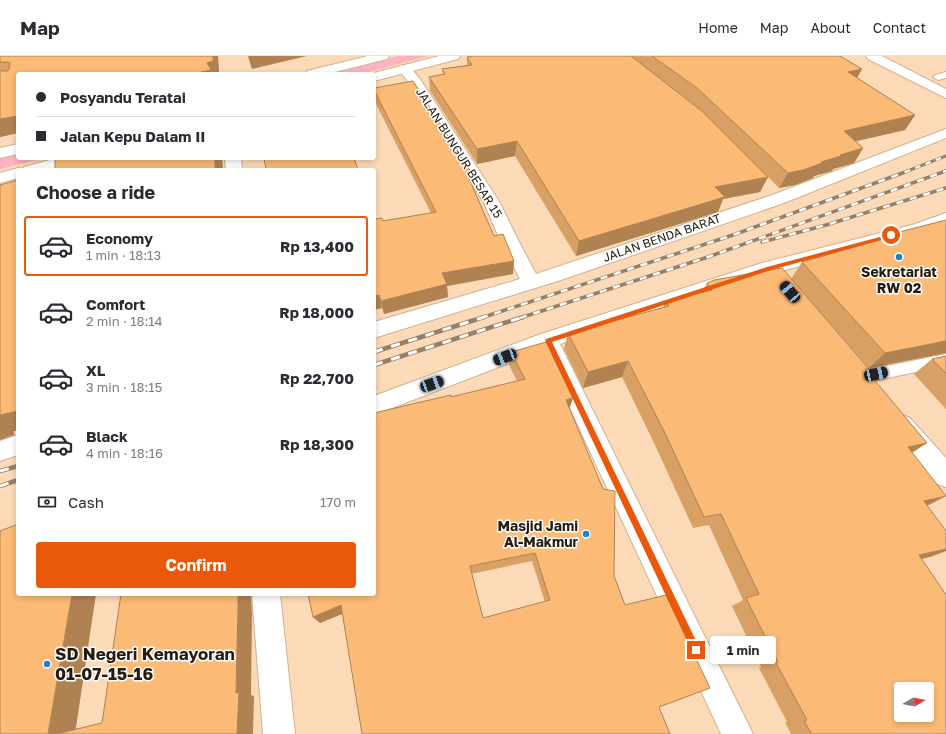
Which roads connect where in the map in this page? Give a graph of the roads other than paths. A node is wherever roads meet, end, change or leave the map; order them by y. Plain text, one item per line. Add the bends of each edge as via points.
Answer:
1 (383, 56) edge
2 (454, 56) edge
3 (872, 56) edge
4 (897, 56) edge
5 (404, 69) junction
6 (320, 72) edge
7 (376, 76) edge
8 (943, 77) edge
9 (946, 94) edge
10 (946, 133) edge
11 (16, 149) edge
12 (0, 153) edge
13 (69, 160) edge
14 (47, 168) edge
15 (16, 174) edge
16 (0, 178) edge
17 (946, 218) edge
18 (769, 268) junction
19 (531, 281) junction
20 (785, 286) edge
21 (376, 329) edge
22 (548, 340) junction
23 (946, 360) edge
24 (857, 371) joint
25 (877, 395) edge
26 (376, 405) edge
27 (892, 412) edge
28 (16, 446) edge
29 (0, 450) edge
30 (946, 476) edge
31 (266, 596) edge
32 (279, 734) edge
33 (737, 734) edge

1 - 6 street
2 - 5 street
3 - 9 street
4 - 8 street
5 - 7 street
5 - 19 street, JALAN BUNGUR BESAR 15 via 415,82 480,184
10 - 19 street, JALAN BENDA BARAT
11 - 12 street
13 - 14 street
15 - 16 street
17 - 18 street via 917,229
18 - 20 street
18 - 22 street
19 - 21 street, JALAN BENDA BARAT
22 - 26 street
22 - 33 street
23 - 24 lane
24 - 25 street
27 - 30 street
28 - 29 street
31 - 32 street

